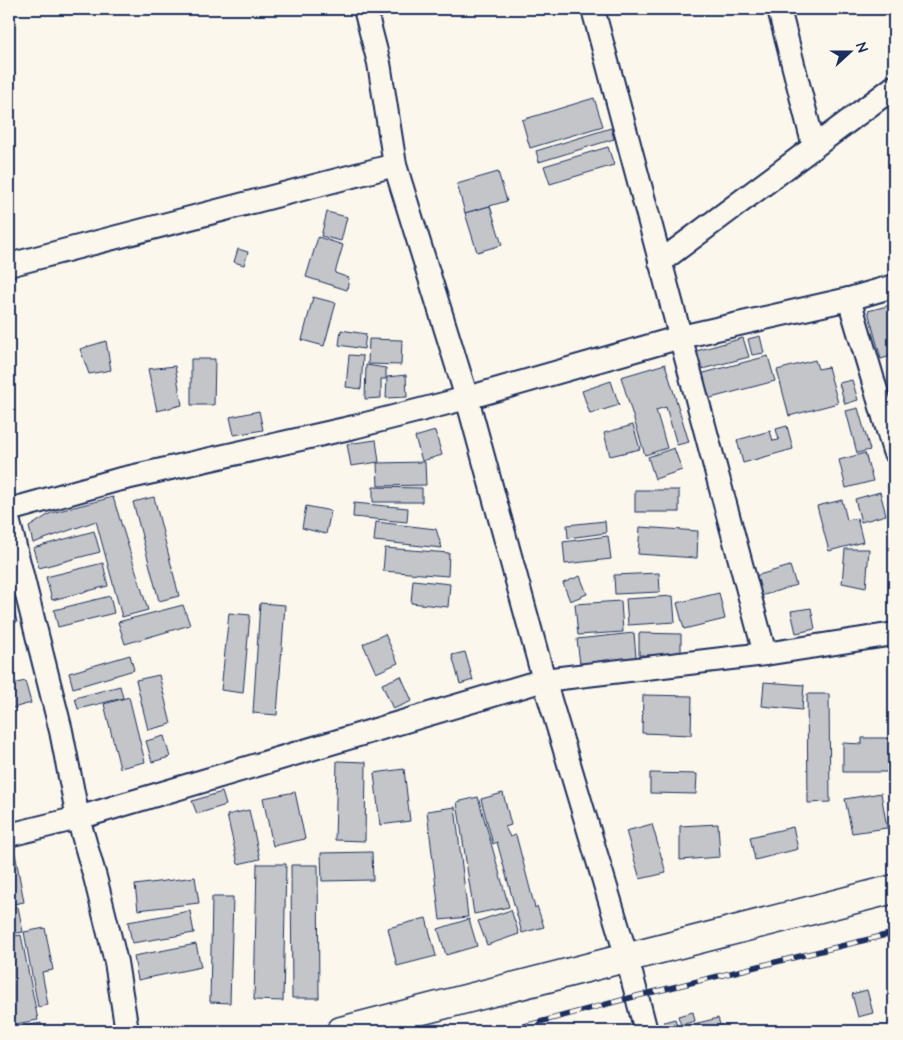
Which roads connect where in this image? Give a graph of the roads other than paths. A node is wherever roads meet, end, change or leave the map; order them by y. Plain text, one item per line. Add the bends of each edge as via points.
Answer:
1 (365, 9) edge
2 (593, 9) edge
3 (779, 9) edge
4 (894, 87) edge
5 (814, 147) junction
6 (395, 165) junction
7 (660, 262) junction
8 (9, 265) edge
9 (894, 286) edge
10 (849, 299) junction
11 (681, 337) junction
12 (466, 398) junction
13 (894, 451) edge
14 (9, 510) edge
15 (9, 522) edge
16 (894, 634) edge
17 (765, 654) junction
18 (544, 680) junction
19 (78, 818) junction
20 (9, 836) edge
21 (894, 889) edge
22 (627, 958) junction
23 (127, 1031) edge
24 (341, 1031) edge
25 (646, 1031) edge

1 - 6 street via 379,63
2 - 7 street
3 - 5 street
4 - 5 street
5 - 7 street
6 - 8 street
6 - 12 street
7 - 11 street
9 - 10 street
10 - 11 street
10 - 13 street
11 - 12 street
11 - 17 street
12 - 14 street via 354,427 117,480
12 - 18 street
15 - 19 street via 61,731
16 - 17 street
17 - 18 street
18 - 19 street
18 - 22 street
19 - 20 street
19 - 23 street via 116,962
21 - 22 highway
22 - 24 highway
22 - 25 street

